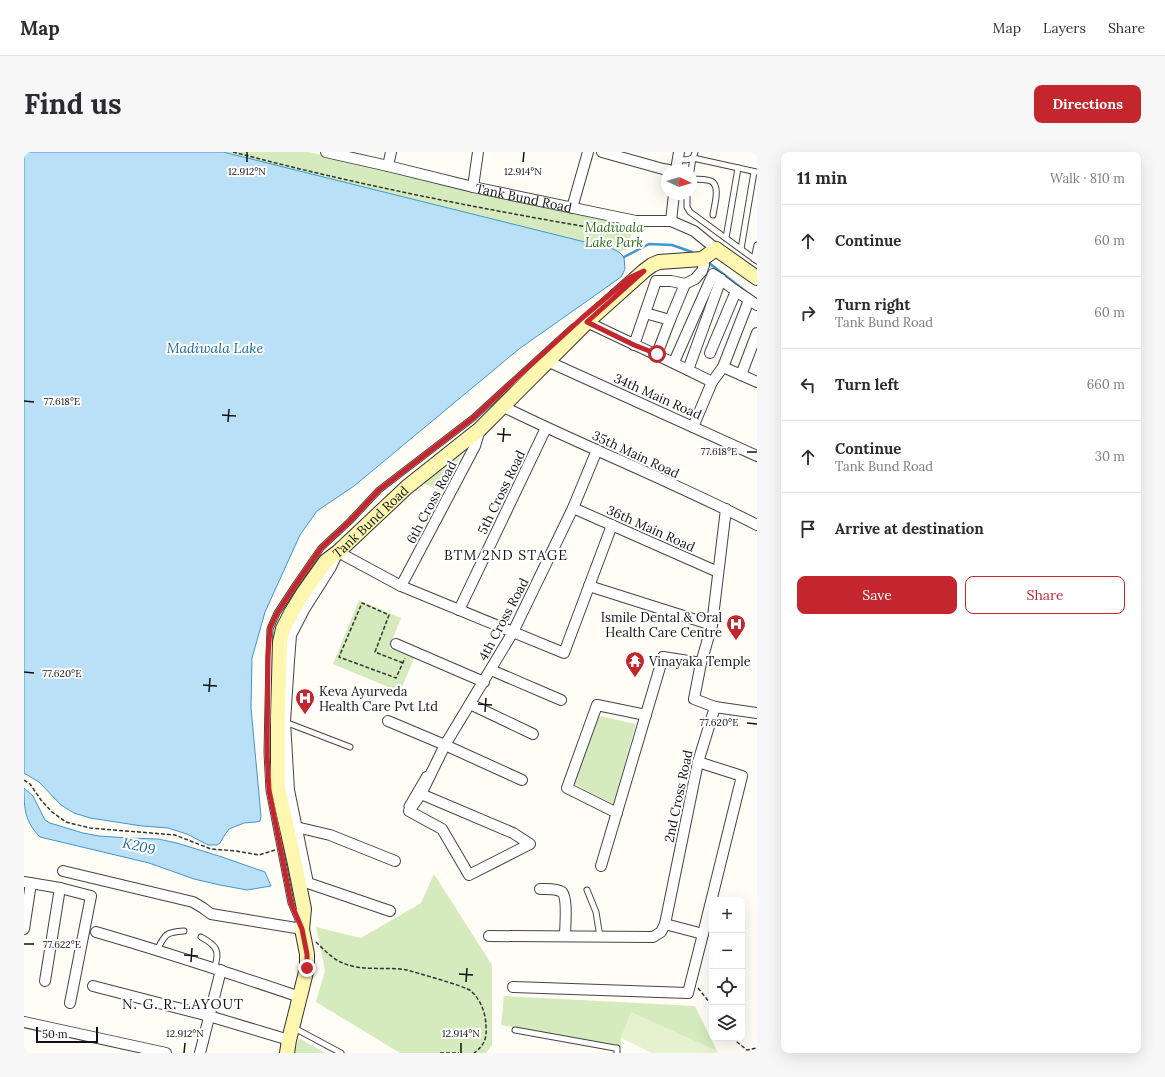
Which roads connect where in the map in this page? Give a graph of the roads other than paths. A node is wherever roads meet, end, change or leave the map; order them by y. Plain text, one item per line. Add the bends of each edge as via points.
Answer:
1 (326, 152) edge
2 (391, 152) edge
3 (478, 152) edge
4 (588, 152) edge
5 (602, 152) edge
6 (695, 152) edge
7 (679, 156) edge
8 (693, 158) junction
9 (692, 164) edge
10 (388, 166) junction
11 (661, 168) edge
12 (738, 168) junction
13 (756, 172) edge
14 (697, 179) edge
15 (473, 187) junction
16 (673, 200) edge
17 (687, 200) edge
18 (572, 208) junction
19 (713, 215) dead end
20 (671, 221) junction
21 (726, 238) junction
22 (757, 245) edge
23 (716, 249) junction
24 (741, 249) junction
25 (756, 260) edge
26 (702, 265) junction
27 (644, 271) junction
28 (717, 277) junction
29 (757, 278) edge
30 (685, 284) junction
31 (736, 291) junction
32 (753, 302) edge
33 (599, 304) dead end
34 (645, 313) junction
35 (670, 320) junction
36 (582, 322) junction
37 (757, 334) edge
38 (634, 345) junction
39 (710, 353) dead end
40 (657, 354) junction
41 (547, 361) junction
42 (674, 362) junction
43 (723, 367) junction
44 (688, 370) junction
45 (741, 375) junction
46 (712, 382) junction
47 (757, 382) edge
48 (504, 406) junction
49 (693, 427) junction
50 (546, 428) junction
51 (480, 429) junction
52 (597, 450) junction
53 (757, 456) edge
54 (573, 508) junction
55 (726, 509) junction
56 (612, 525) junction
57 (757, 525) edge
58 (338, 552) junction
59 (718, 572) junction
60 (401, 586) junction
61 (589, 586) junction
62 (458, 610) junction
63 (712, 624) junction
64 (513, 632) junction
65 (396, 644) dead end
66 (701, 664) junction
67 (491, 670) junction
68 (484, 682) junction
69 (561, 700) dead end
70 (470, 704) junction
71 (715, 707) junction
72 (757, 713) edge
73 (646, 715) junction
74 (388, 721) dead end
75 (285, 722) junction
76 (533, 734) dead end
77 (445, 745) junction
78 (350, 748) dead end
79 (698, 762) junction
80 (430, 774) junction
81 (522, 780) dead end
82 (421, 794) junction
83 (407, 806) dead end
84 (617, 813) junction
85 (296, 827) junction
86 (395, 861) dead end
87 (601, 866) dead end
88 (63, 871) dead end
89 (28, 882) edge
90 (60, 888) junction
91 (540, 889) dead end
92 (587, 890) dead end
93 (390, 911) dead end
94 (665, 924) junction
95 (24, 929) edge
96 (302, 929) junction
97 (184, 931) dead end
98 (96, 932) dead end
99 (703, 934) junction
100 (489, 936) dead end
101 (565, 936) junction
102 (600, 937) junction
103 (201, 938) dead end
104 (157, 950) junction
105 (218, 969) junction
106 (45, 981) dead end
107 (93, 986) dead end
108 (513, 987) dead end
109 (300, 997) junction
110 (70, 1002) dead end
111 (209, 1016) junction
112 (24, 1022) edge
113 (515, 1030) dead end
114 (289, 1040) edge
115 (166, 1053) edge
116 (200, 1053) edge
117 (341, 1053) edge
118 (617, 1053) edge

1 - 10 street, Tank Bund Road
2 - 10 street
3 - 15 street
4 - 18 street
5 - 11 street
6 - 8 lane
7 - 8 lane via 686,160
8 - 9 lane
8 - 12 lane
10 - 15 street, Tank Bund Road
12 - 13 lane
12 - 21 lane
13 - 24 lane
14 - 19 lane via 709,180 717,188
15 - 18 street, Tank Bund Road
16 - 20 street
17 - 21 lane via 690,212
18 - 20 street, Tank Bund Road via 636,221
20 - 23 street, Tank Bund Road via 694,231
21 - 24 lane
22 - 25 lane
23 - 26 main road
23 - 29 main road, Tank Bund Road
24 - 25 lane
26 - 27 main road, Tank Bund Road via 659,262
26 - 28 street
26 - 30 street via 695,279
27 - 33 lane via 631,277
27 - 36 main road, Tank Bund Road
28 - 31 street
28 - 42 street
28 - 44 street
30 - 34 street via 656,281
30 - 35 street
31 - 32 street
31 - 39 street
32 - 43 street
34 - 35 street
34 - 38 street
35 - 40 street
36 - 38 street
36 - 41 main road, Tank Bund Road
36 - 96 lane via 473,418 379,490 321,548 277,613 270,628 267,753 269,790 291,903
37 - 45 street
38 - 40 street
40 - 42 street
41 - 48 main road, Tank Bund Road
41 - 49 street, 34th Main Road
42 - 44 street
43 - 45 street
43 - 46 street
44 - 46 street
45 - 47 street
46 - 49 street
48 - 50 street, 35th Main Road
48 - 51 main road, Tank Bund Road
49 - 53 street, 34th Main Road
50 - 52 street, 35th Main Road
50 - 62 street, 5th Cross Road
51 - 58 main road, Tank Bund Road via 407,487
51 - 60 street, 6th Cross Road via 475,446
52 - 54 street, 4th Cross Road
52 - 55 street, 35th Main Road
54 - 56 street, 36th Main Road
54 - 64 street, 4th Cross Road
55 - 57 street, 35th Main Road
55 - 59 street
56 - 59 street, 36th Main Road
56 - 61 street
58 - 60 street
58 - 75 street via 291,635
58 - 96 main road, Tank Bund Road via 326,561 297,602 283,629 280,642 278,788 304,909
59 - 63 street
60 - 62 street
61 - 63 street
61 - 64 street via 564,653
62 - 64 street
63 - 66 street
64 - 67 street, 4th Cross Road
65 - 68 street
66 - 71 street via 694,699
66 - 73 street via 663,657
67 - 68 street, 4th Cross Road
67 - 69 street
68 - 70 street, 4th Cross Road
70 - 76 street
70 - 77 street, 4th Cross Road
71 - 72 street
71 - 79 street, 2nd Cross Road
73 - 84 street
73 - 84 street via 598,705 567,788
74 - 77 street
75 - 78 lane
75 - 85 street via 289,790
77 - 80 street, 4th Cross Road
77 - 81 street
79 - 94 street, 2nd Cross Road
79 - 99 street via 742,776
80 - 82 street, 4th Cross Road
80 - 83 lane via 425,776
82 - 82 street, 4th Cross Road via 408,811 442,829 469,875 530,844 513,833
84 - 87 street
85 - 86 street via 330,834
85 - 93 street via 308,883
88 - 96 street via 193,902 211,914
89 - 90 street
89 - 95 street
90 - 106 street
90 - 110 street via 91,896
91 - 101 street via 558,890 564,895
92 - 102 lane via 596,912
94 - 99 street
94 - 102 street via 661,932 653,937
96 - 109 main road, Tank Bund Road via 307,968
97 - 104 lane via 166,935
98 - 104 street
99 - 108 street via 688,993
100 - 101 street
101 - 102 street
103 - 105 lane via 215,946
104 - 105 street
105 - 109 street
105 - 111 street
107 - 111 street
109 - 114 main road, Tank Bund Road
111 - 114 street
111 - 116 street
112 - 115 street
113 - 118 lane via 617,1048
114 - 117 lane via 298,1030

